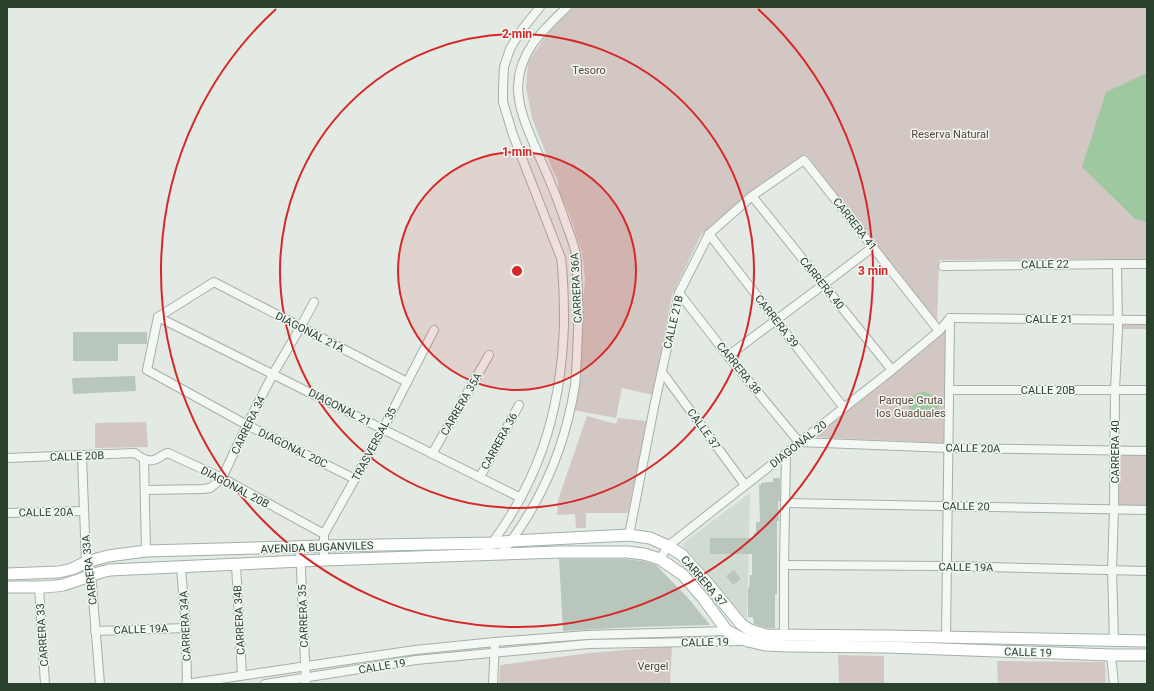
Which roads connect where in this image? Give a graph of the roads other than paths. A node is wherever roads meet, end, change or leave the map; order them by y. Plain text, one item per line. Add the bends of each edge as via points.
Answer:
1 (540, 7) edge
2 (567, 7) edge
3 (804, 160) joint
4 (752, 196) junction
5 (709, 234) junction
6 (873, 246) junction
7 (1117, 264) junction
8 (1147, 264) edge
9 (943, 266) dead end
10 (823, 285) junction
11 (679, 293) junction
12 (314, 302) dead end
13 (158, 316) junction
14 (950, 318) junction
15 (1118, 319) junction
16 (776, 320) junction
17 (1147, 320) edge
18 (300, 328) junction
19 (434, 330) dead end
20 (939, 331) junction
21 (489, 355) dead end
22 (728, 356) junction
23 (892, 370) junction
24 (662, 372) junction
25 (273, 374) junction
26 (407, 382) junction
27 (949, 390) junction
28 (1115, 390) junction
29 (1147, 390) edge
30 (519, 405) dead end
31 (844, 408) junction
32 (247, 425) junction
33 (382, 429) junction
34 (800, 442) junction
35 (949, 448) junction
36 (1115, 451) junction
37 (1147, 451) edge
38 (432, 454) junction
39 (786, 454) junction
40 (82, 456) junction
41 (7, 458) edge
42 (144, 460) junction
43 (480, 477) junction
44 (222, 478) junction
45 (355, 479) junction
46 (745, 485) junction
47 (145, 490) junction
48 (521, 498) junction
49 (786, 503) junction
50 (948, 505) junction
51 (1114, 510) junction
52 (1147, 510) edge
53 (84, 511) junction
54 (7, 513) edge
55 (324, 534) junction
56 (629, 535) junction
57 (512, 541) junction
58 (493, 543) junction
59 (324, 546) junction
60 (668, 546) junction
61 (300, 547) junction
62 (146, 551) junction
63 (627, 552) joint
64 (501, 554) junction
65 (483, 555) junction
66 (660, 559) junction
67 (324, 560) junction
68 (301, 561) junction
69 (86, 562) junction
70 (236, 565) junction
71 (784, 566) junction
72 (947, 566) junction
73 (181, 568) junction
74 (1112, 570) junction
75 (1147, 571) edge
76 (7, 574) edge
77 (91, 574) junction
78 (7, 587) edge
79 (39, 587) junction
80 (186, 628) junction
81 (95, 631) junction
82 (727, 631) junction
83 (749, 636) junction
84 (784, 636) junction
85 (946, 637) junction
86 (1114, 641) junction
87 (1147, 641) edge
88 (495, 642) junction
89 (495, 654) junction
90 (1111, 655) junction
91 (1147, 656) edge
92 (304, 667) junction
93 (242, 676) junction
94 (305, 681) edge
95 (45, 684) edge
96 (100, 684) edge
97 (187, 684) edge
98 (265, 684) edge
99 (493, 684) edge
100 (1114, 684) edge

1 - 48 street, CARRERA 36A via 510,49 504,68 503,102 561,258 563,348 559,387 548,433 538,463
2 - 57 street, CARRERA 36A via 549,23 525,56 518,87 525,124 563,216 576,255 579,296 575,384 570,412 554,466 542,492
3 - 4 street, CALLE 21B
3 - 6 street, CARRERA 41
4 - 5 street, CALLE 21B
4 - 10 street, CARRERA 40
5 - 11 street, CALLE 21B
5 - 16 street, CARRERA 39
6 - 10 street
6 - 20 street, CARRERA 41
7 - 8 street, CALLE 22
7 - 9 street, CALLE 22
7 - 15 street, CARRERA 40
10 - 16 street
10 - 23 street, CARRERA 40
11 - 22 street, CARRERA 38
11 - 24 street, CALLE 21B
12 - 18 street, CARRERA 34
13 - 18 street, DIAGONAL 21A via 214,282
13 - 25 street, DIAGONAL 21
13 - 32 street, DIAGONAL 20C via 147,370
14 - 15 street, CALLE 21
14 - 20 street
14 - 27 street
15 - 17 street, CALLE 21
15 - 28 street, CARRERA 40
16 - 22 street
16 - 31 street, CARRERA 39
18 - 25 street, CARRERA 34
18 - 26 street, DIAGONAL 21A
19 - 26 street, TRASVERSAL 35
20 - 23 street, DIAGONAL 20
21 - 38 street, CARRERA 35A
22 - 34 street, CARRERA 38
23 - 31 street, DIAGONAL 20
24 - 46 street, CALLE 37
24 - 56 street, CALLE 21B
25 - 32 street, CARRERA 34
25 - 33 street, DIAGONAL 21
26 - 33 street, TRASVERSAL 35
27 - 28 street, CALLE 20B
27 - 35 street
28 - 29 street, CALLE 20B
28 - 36 street, CARRERA 40
30 - 43 street, CARRERA 36
31 - 34 street, DIAGONAL 20
32 - 44 street, CARRERA 34
32 - 45 street, DIAGONAL 20C
33 - 38 street, DIAGONAL 21
33 - 45 street, TRASVERSAL 35
34 - 35 street, CALLE 20A
34 - 39 street, DIAGONAL 20
35 - 36 street, CALLE 20A
35 - 50 street
36 - 37 street, CALLE 20A
36 - 51 street, CARRERA 40
38 - 43 street, DIAGONAL 21
39 - 46 street, DIAGONAL 20
39 - 49 street
40 - 41 street, CALLE 20B
40 - 42 street, CALLE 20B via 135,453
40 - 53 street, CARRERA 33A
42 - 44 street, DIAGONAL 20B via 156,459 168,453
42 - 47 street
43 - 48 street, DIAGONAL 21
44 - 47 street via 210,488
44 - 55 street, DIAGONAL 20B
45 - 55 street, TRASVERSAL 35
46 - 60 street, DIAGONAL 20
47 - 62 street
48 - 58 street, CARRERA 36A
49 - 50 street, CALLE 20
49 - 71 street
50 - 51 street, CALLE 20
50 - 72 street
51 - 52 street, CALLE 20
51 - 74 street, CARRERA 40
53 - 54 street, CALLE 20A
53 - 69 street, CARRERA 33A
55 - 59 street, TRASVERSAL 35
56 - 57 main road, AVENIDA BUGANVILES
56 - 60 main road, CARRERA 37 via 650,538
57 - 58 main road, AVENIDA BUGANVILES
57 - 64 street, CARRERA 36A
58 - 59 main road, AVENIDA BUGANVILES
58 - 65 street, CARRERA 36A
59 - 61 main road, AVENIDA BUGANVILES
59 - 67 street, TRASVERSAL 35
60 - 66 street, DIAGONAL 20
60 - 83 main road, CARRERA 37 via 682,555 709,585
61 - 62 main road, AVENIDA BUGANVILES
61 - 68 street, CARRERA 35
62 - 69 main road, AVENIDA BUGANVILES
63 - 64 main road, AVENIDA BUGANVILES
63 - 66 main road, CARRERA 37
64 - 65 main road, AVENIDA BUGANVILES
65 - 67 main road, AVENIDA BUGANVILES
66 - 82 main road, CARRERA 37 via 683,575
67 - 68 main road, AVENIDA BUGANVILES
68 - 70 main road, AVENIDA BUGANVILES
68 - 92 street, CARRERA 35
69 - 76 main road, AVENIDA BUGANVILES via 59,572
69 - 77 street, CARRERA 33A
70 - 73 main road, AVENIDA BUGANVILES
70 - 93 street, CARRERA 34B
71 - 72 street, CALLE 19A
71 - 84 street
72 - 74 street, CALLE 19A
72 - 85 street
73 - 77 main road, AVENIDA BUGANVILES via 110,570
73 - 80 street, CARRERA 34A
74 - 75 street, CALLE 19A
74 - 86 street, CARRERA 40
77 - 79 main road, AVENIDA BUGANVILES via 61,586
77 - 81 street, CARRERA 33A
78 - 79 main road, AVENIDA BUGANVILES
79 - 95 street, CARRERA 33
80 - 81 street, CALLE 19A
80 - 97 street, CARRERA 34A
81 - 96 street, CARRERA 33A
82 - 83 main road, CARRERA 37
82 - 88 street, CALLE 19 via 587,635
83 - 84 main road, CALLE 19
83 - 89 street, CALLE 19 via 589,644
83 - 90 main road, CALLE 19 via 765,645
84 - 85 main road, CALLE 19
85 - 86 main road, CALLE 19
86 - 87 main road, CALLE 19
88 - 89 street
88 - 92 street, CALLE 19 via 415,650
89 - 94 street, CALLE 19 via 416,660
89 - 99 street
90 - 91 main road, CALLE 19
90 - 100 street
92 - 93 street, CALLE 19
92 - 94 street, CARRERA 35
93 - 97 street, CALLE 19
94 - 98 street, CALLE 19

